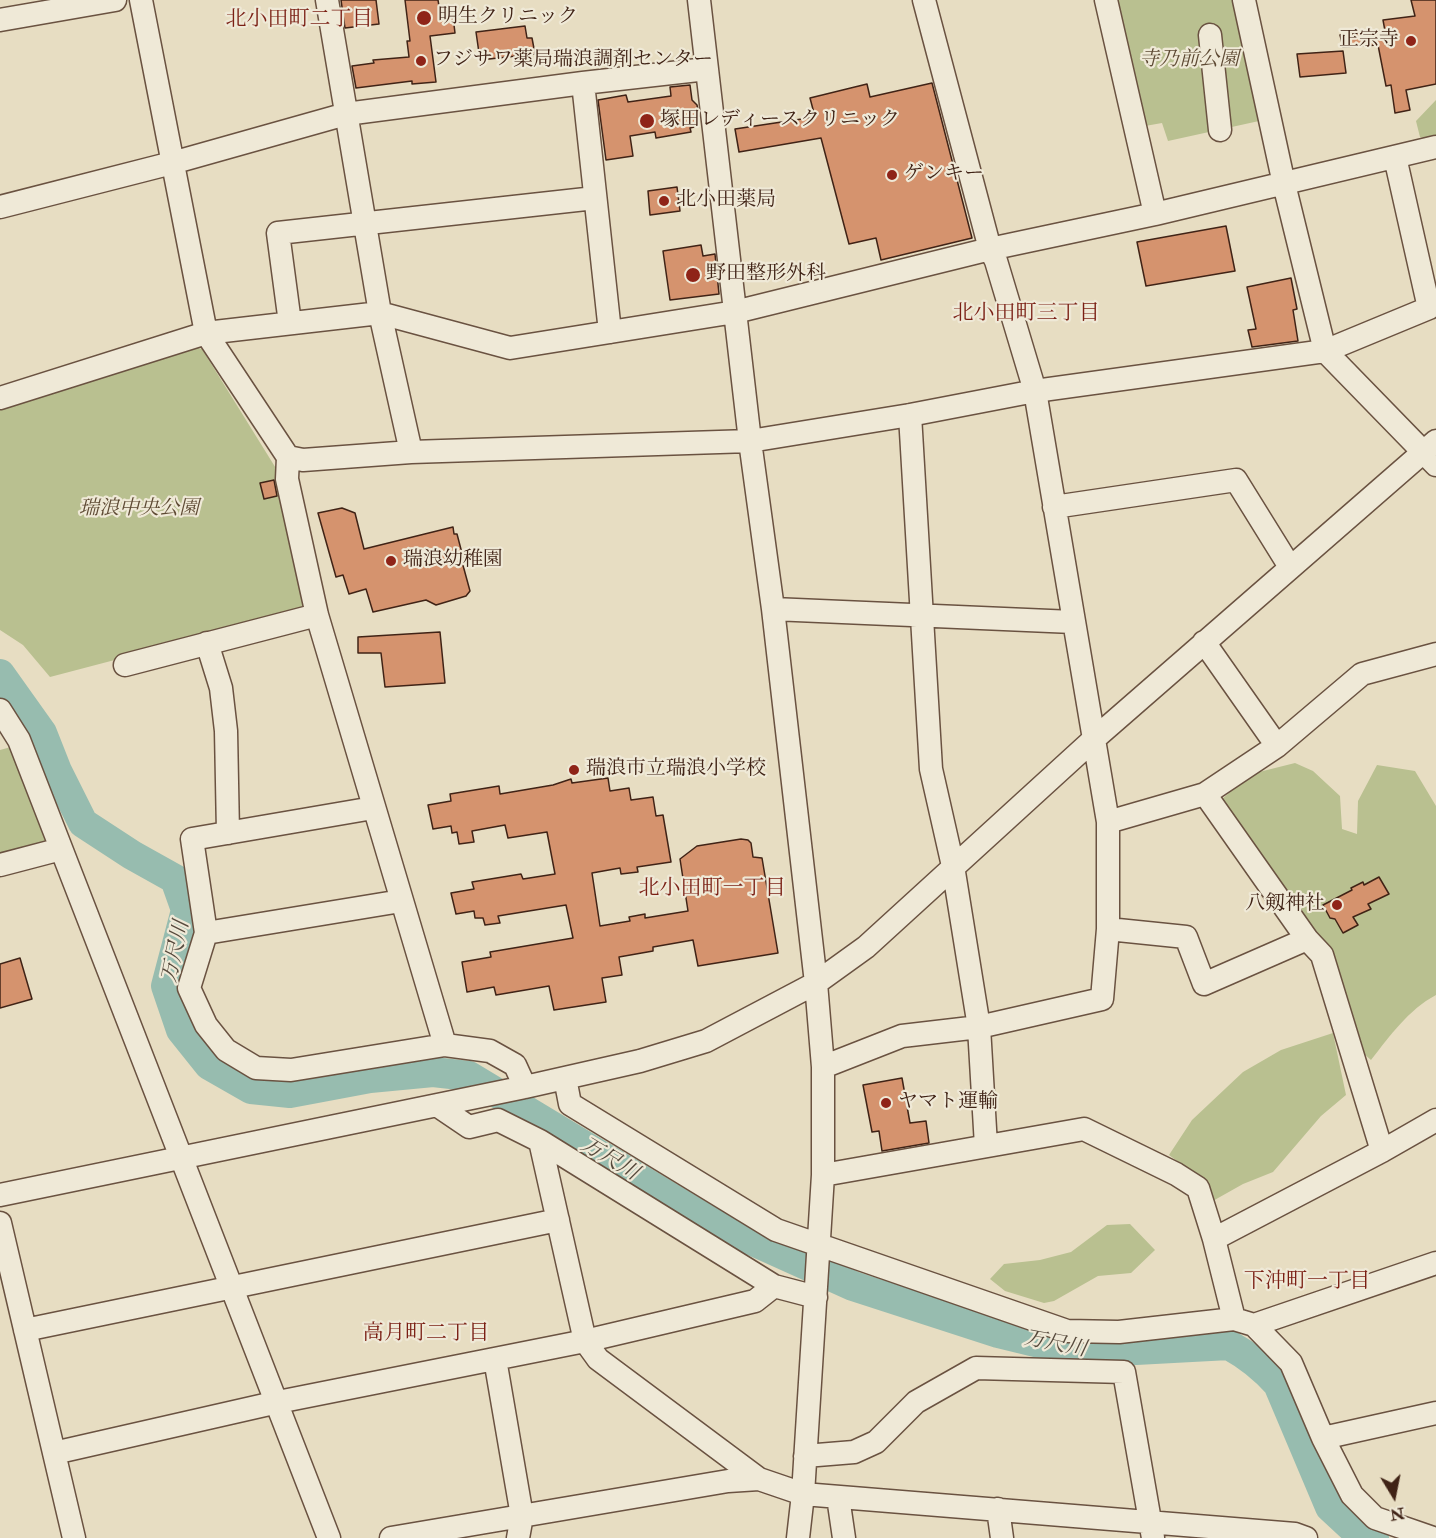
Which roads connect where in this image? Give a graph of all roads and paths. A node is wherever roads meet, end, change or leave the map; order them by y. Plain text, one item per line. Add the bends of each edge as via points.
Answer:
1 (115, 0) edge
2 (141, 0) edge
3 (327, 0) edge
4 (699, 0) edge
5 (924, 0) edge
6 (1106, 0) edge
7 (1244, 0) edge
8 (0, 20) edge
9 (1210, 35) dead end
10 (707, 69) junction
11 (583, 83) junction
12 (346, 114) junction
13 (1220, 130) dead end
14 (1436, 147) edge
15 (1395, 157) junction
16 (172, 163) junction
17 (1284, 184) junction
18 (595, 198) junction
19 (0, 207) edge
20 (1155, 214) junction
21 (365, 224) junction
22 (990, 249) junction
23 (735, 312) junction
24 (380, 313) junction
25 (290, 323) junction
26 (610, 332) junction
27 (206, 333) junction
28 (1325, 351) junction
29 (1035, 391) junction
30 (0, 398) edge
31 (910, 415) junction
32 (750, 441) junction
33 (411, 452) junction
34 (1432, 453) edge
35 (288, 457) junction
36 (1054, 507) junction
37 (1290, 567) junction
38 (772, 609) junction
39 (923, 614) junction
40 (317, 615) junction
41 (1073, 622) junction
42 (1204, 642) junction
43 (207, 644) junction
44 (1436, 654) edge
45 (125, 664) dead end
46 (0, 710) edge
47 (1094, 739) junction
48 (1277, 746) junction
49 (1205, 794) junction
50 (373, 808) junction
51 (1108, 822) junction
52 (228, 833) junction
53 (61, 849) junction
54 (0, 865) edge
55 (953, 866) junction
56 (401, 901) junction
57 (1108, 929) junction
58 (206, 933) junction
59 (1306, 939) junction
60 (816, 983) junction
61 (979, 1027) junction
62 (445, 1045) junction
63 (823, 1067) junction
64 (565, 1078) junction
65 (525, 1087) junction
66 (438, 1106) junction
67 (1436, 1120) edge
68 (540, 1142) junction
69 (986, 1146) junction
70 (1382, 1151) junction
71 (182, 1158) junction
72 (824, 1175) junction
73 (0, 1194) edge
74 (558, 1220) junction
75 (0, 1223) edge
76 (1214, 1239) junction
77 (819, 1245) junction
78 (1436, 1263) edge
79 (232, 1286) junction
80 (774, 1286) junction
81 (816, 1297) junction
82 (1244, 1322) junction
83 (26, 1330) junction
84 (585, 1341) junction
85 (495, 1359) junction
86 (278, 1402) junction
87 (1436, 1413) edge
88 (1323, 1438) junction
89 (54, 1453) junction
90 (805, 1456) junction
91 (759, 1479) junction
92 (803, 1494) junction
93 (838, 1497) junction
94 (998, 1509) junction
95 (522, 1516) junction
96 (1152, 1530) edge
97 (1299, 1537) edge
98 (74, 1538) edge
99 (329, 1538) edge
100 (392, 1538) edge
101 (518, 1538) edge
102 (798, 1538) edge
103 (844, 1538) edge
104 (1002, 1538) edge
105 (1433, 1538) edge

1 - 8 street
2 - 16 street
3 - 12 street
4 - 10 street
5 - 22 street
6 - 20 street
7 - 17 street
9 - 13 street
10 - 11 street
10 - 23 street
11 - 12 street
11 - 18 street
12 - 16 street
12 - 21 street
14 - 15 street
15 - 17 street
15 - 28 street via 1429,308
16 - 19 street
16 - 27 street
17 - 20 street
17 - 28 street
18 - 21 street
18 - 26 street
20 - 22 street
21 - 24 street
21 - 25 street via 278,233
22 - 23 street
22 - 29 street
23 - 26 street
23 - 32 street
24 - 25 street
24 - 26 street via 510,348
24 - 33 street
25 - 27 street
27 - 30 street
27 - 35 street
28 - 29 street
28 - 34 street
29 - 31 street
29 - 36 street
31 - 32 street
31 - 39 street
32 - 33 street
32 - 38 street
33 - 35 street via 303,460
34 - 37 street
35 - 40 street via 287,479
36 - 37 street via 1236,480
36 - 41 street
37 - 42 street
38 - 39 street
38 - 60 street
39 - 41 street
39 - 55 street via 931,769
40 - 43 street
40 - 50 street
41 - 47 street
42 - 47 street
42 - 48 street
43 - 45 street
43 - 52 street via 221,688 225,721
44 - 48 street via 1362,674
46 - 53 street via 19,740
47 - 51 street
47 - 55 street
48 - 49 street
49 - 51 street
49 - 59 street
50 - 52 street
50 - 56 street
51 - 57 street
52 - 58 street via 192,839
53 - 54 street
53 - 71 street
55 - 60 street via 866,946
55 - 61 street
56 - 58 street
56 - 62 street
57 - 59 street via 1186,937 1204,984
57 - 61 street via 1102,999
58 - 62 street via 189,988 206,1025 226,1050 256,1068 291,1070
59 - 70 street via 1322,955
60 - 63 street
60 - 64 street via 706,1041
61 - 63 street via 902,1036
61 - 69 street
62 - 65 street via 490,1051 515,1065
63 - 72 street
64 - 65 street
64 - 77 street via 570,1104 776,1230
65 - 66 street
66 - 68 street via 469,1127 498,1120
66 - 71 street
67 - 70 street
68 - 74 street
68 - 80 street
69 - 72 street
69 - 76 street via 1084,1130 1198,1188
70 - 76 street
71 - 73 street
71 - 79 street
72 - 77 street
74 - 79 street
74 - 84 street
75 - 83 street
76 - 82 street
77 - 81 street
77 - 82 street via 1067,1331 1119,1332
78 - 82 street
79 - 83 street
79 - 86 street
80 - 81 street
80 - 84 street via 755,1301
81 - 90 street
82 - 88 street via 1291,1363
83 - 89 street
84 - 85 street
84 - 91 street via 598,1359
85 - 86 street
85 - 95 street
86 - 89 street
86 - 99 street
87 - 88 street
88 - 105 street via 1352,1495 1375,1518
89 - 98 street
90 - 92 street
90 - 96 street via 854,1452 876,1442 916,1402 976,1368 1124,1372
91 - 92 street
91 - 95 street
92 - 93 street
92 - 102 street
93 - 94 street
93 - 103 street
94 - 96 street
94 - 104 street
95 - 100 street
95 - 101 street
96 - 97 street

